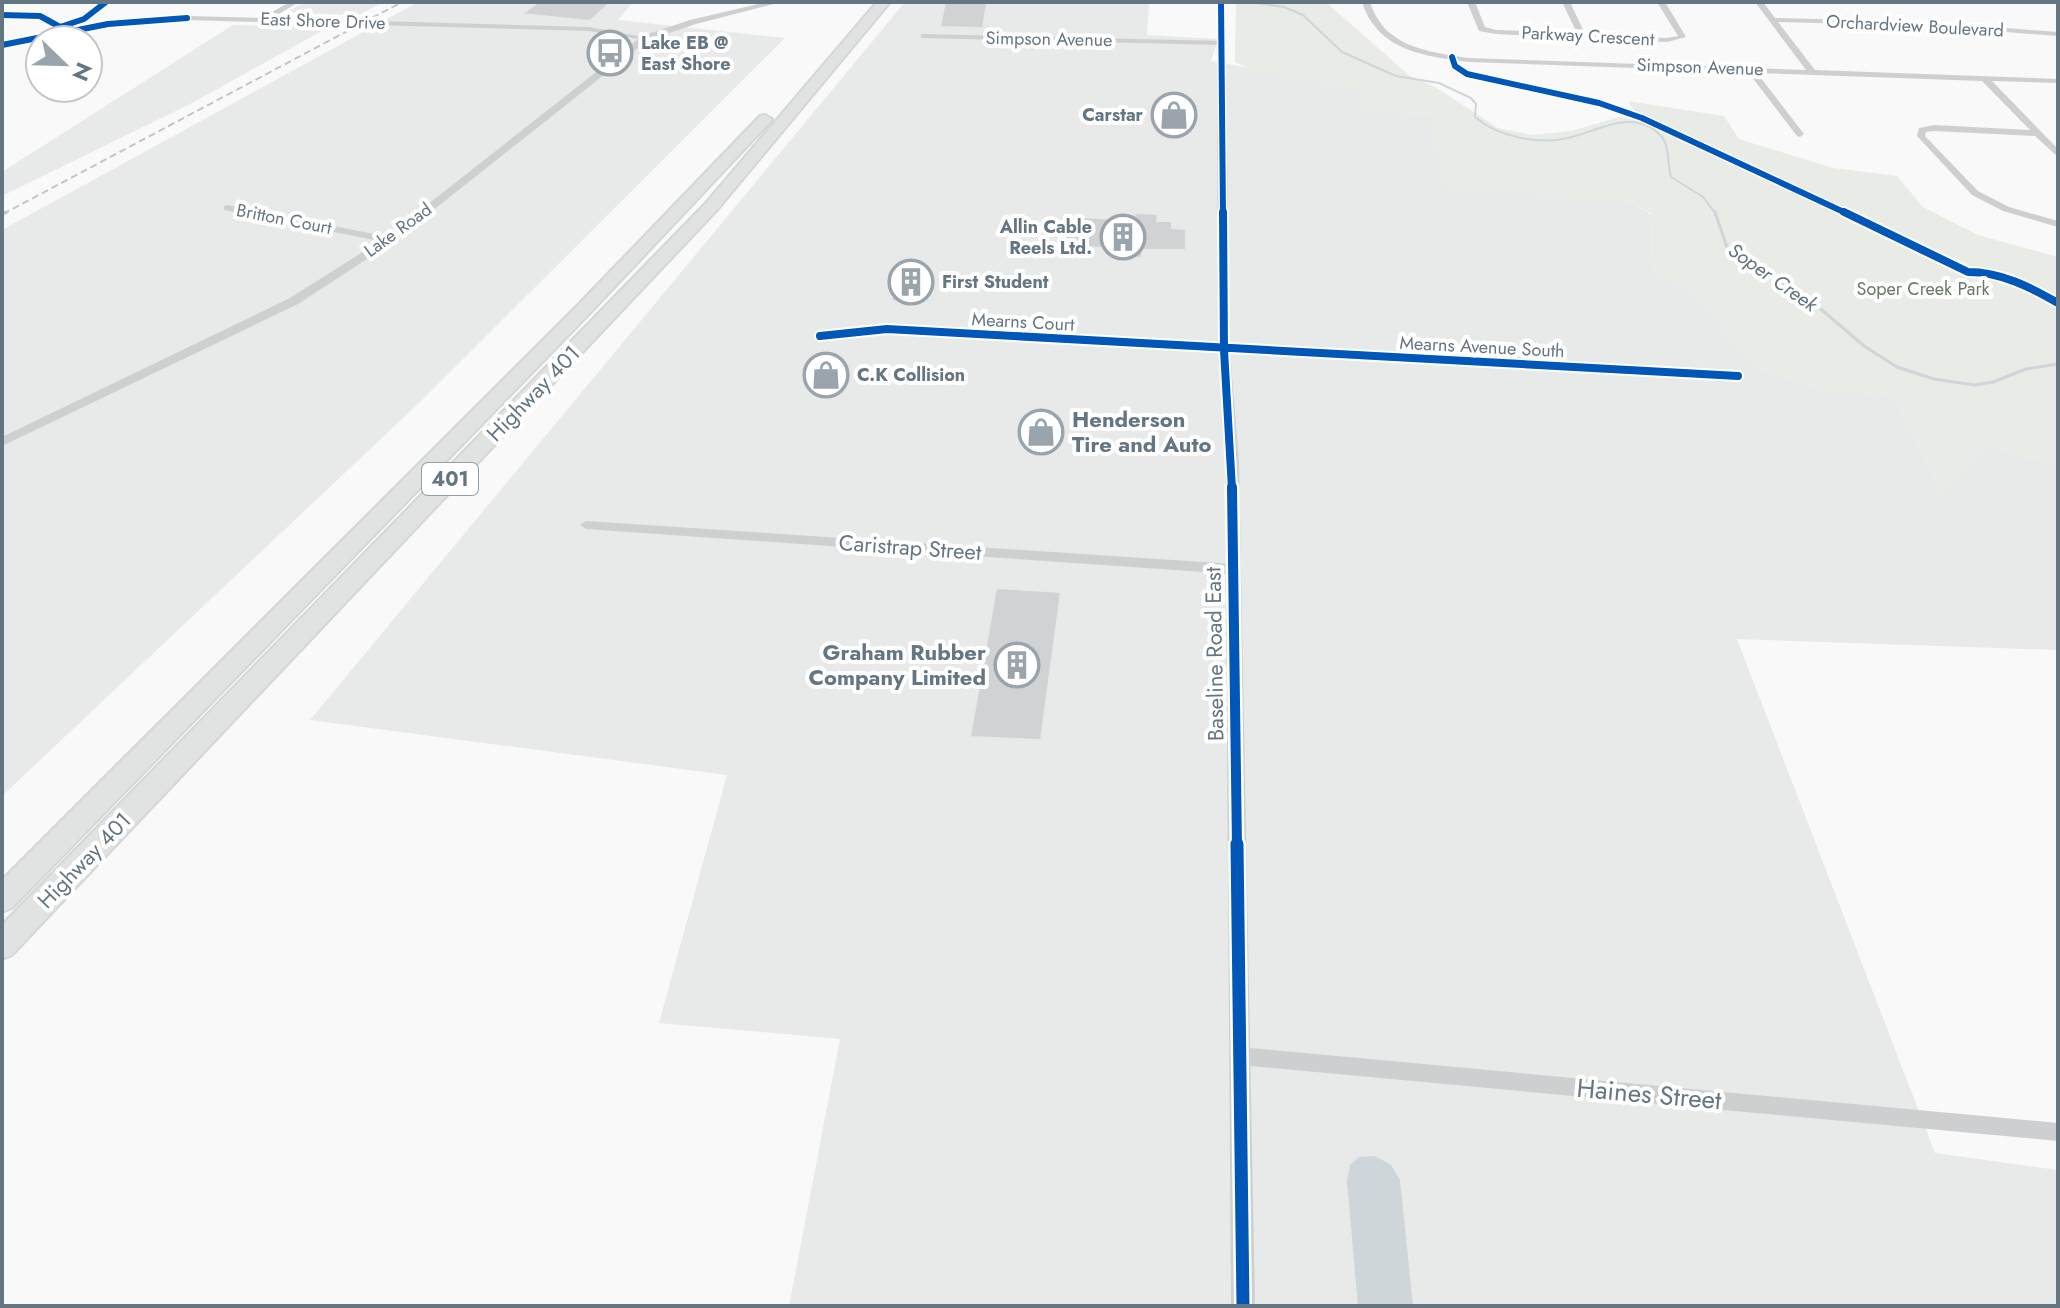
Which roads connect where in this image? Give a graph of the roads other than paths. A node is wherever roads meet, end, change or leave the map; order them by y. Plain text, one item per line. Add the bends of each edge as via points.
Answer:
1 (295, 2) edge
2 (778, 2) edge
3 (866, 2) edge
4 (884, 2) edge
5 (1366, 2) edge
6 (1471, 2) edge
7 (1566, 2) edge
8 (1661, 2) edge
9 (1759, 2) edge
10 (1221, 5) edge
11 (2, 15) edge
12 (262, 20) junction
13 (1773, 20) junction
14 (57, 24) edge
15 (104, 26) edge
16 (2058, 34) edge
17 (924, 36) dead end
18 (1582, 36) junction
19 (645, 38) junction
20 (24, 40) edge
21 (1223, 43) junction
22 (2, 45) edge
23 (1750, 69) junction
24 (1812, 72) junction
25 (1985, 79) junction
26 (2058, 81) edge
27 (2037, 133) junction
28 (1800, 134) dead end
29 (2058, 154) edge
30 (227, 208) dead end
31 (2058, 224) edge
32 (389, 240) junction
33 (820, 336) dead end
34 (1224, 350) junction
35 (1738, 376) dead end
36 (2, 442) edge
37 (586, 525) dead end
38 (1233, 569) junction
39 (2, 899) edge
40 (2, 945) edge
41 (1240, 1056) junction
42 (2058, 1132) edge
43 (1243, 1306) edge

1 - 12 street
2 - 19 street, Lake Road
3 - 39 highway, Highway 401 / 401 via 747,140
4 - 40 highway, Highway 401 / 401 via 711,207
5 - 23 street, Simpson Avenue via 1369,18 1382,33 1452,57
6 - 18 street, Parkway Crescent via 1482,29
7 - 18 street
8 - 18 street, Parkway Crescent via 1682,37
9 - 13 street
10 - 21 street, Baseline Road East
11 - 14 street via 40,16
12 - 15 street, East Shore Drive via 160,20
12 - 19 street, East Shore Drive via 589,29
13 - 16 street, Orchardview Boulevard
13 - 24 street
17 - 21 street, Simpson Avenue
19 - 32 street, Lake Road
20 - 22 street, East Shore Drive
21 - 34 street, Baseline Road East
23 - 24 street, Simpson Avenue
23 - 28 street
24 - 25 street, Simpson Avenue
25 - 26 street, Simpson Avenue
25 - 27 street
27 - 29 street
27 - 31 street via 1934,128 1922,130 1921,136 1975,193 2006,209
30 - 32 street, Britton Court
32 - 36 street, Lake Road via 294,301
33 - 34 street, Mearns Court via 887,329
34 - 35 street, Mearns Avenue South
34 - 38 street, Baseline Road East
37 - 38 street, Caristrap Street
38 - 41 street, Baseline Road East
41 - 42 street, Haines Street
41 - 43 street, Baseline Road East

